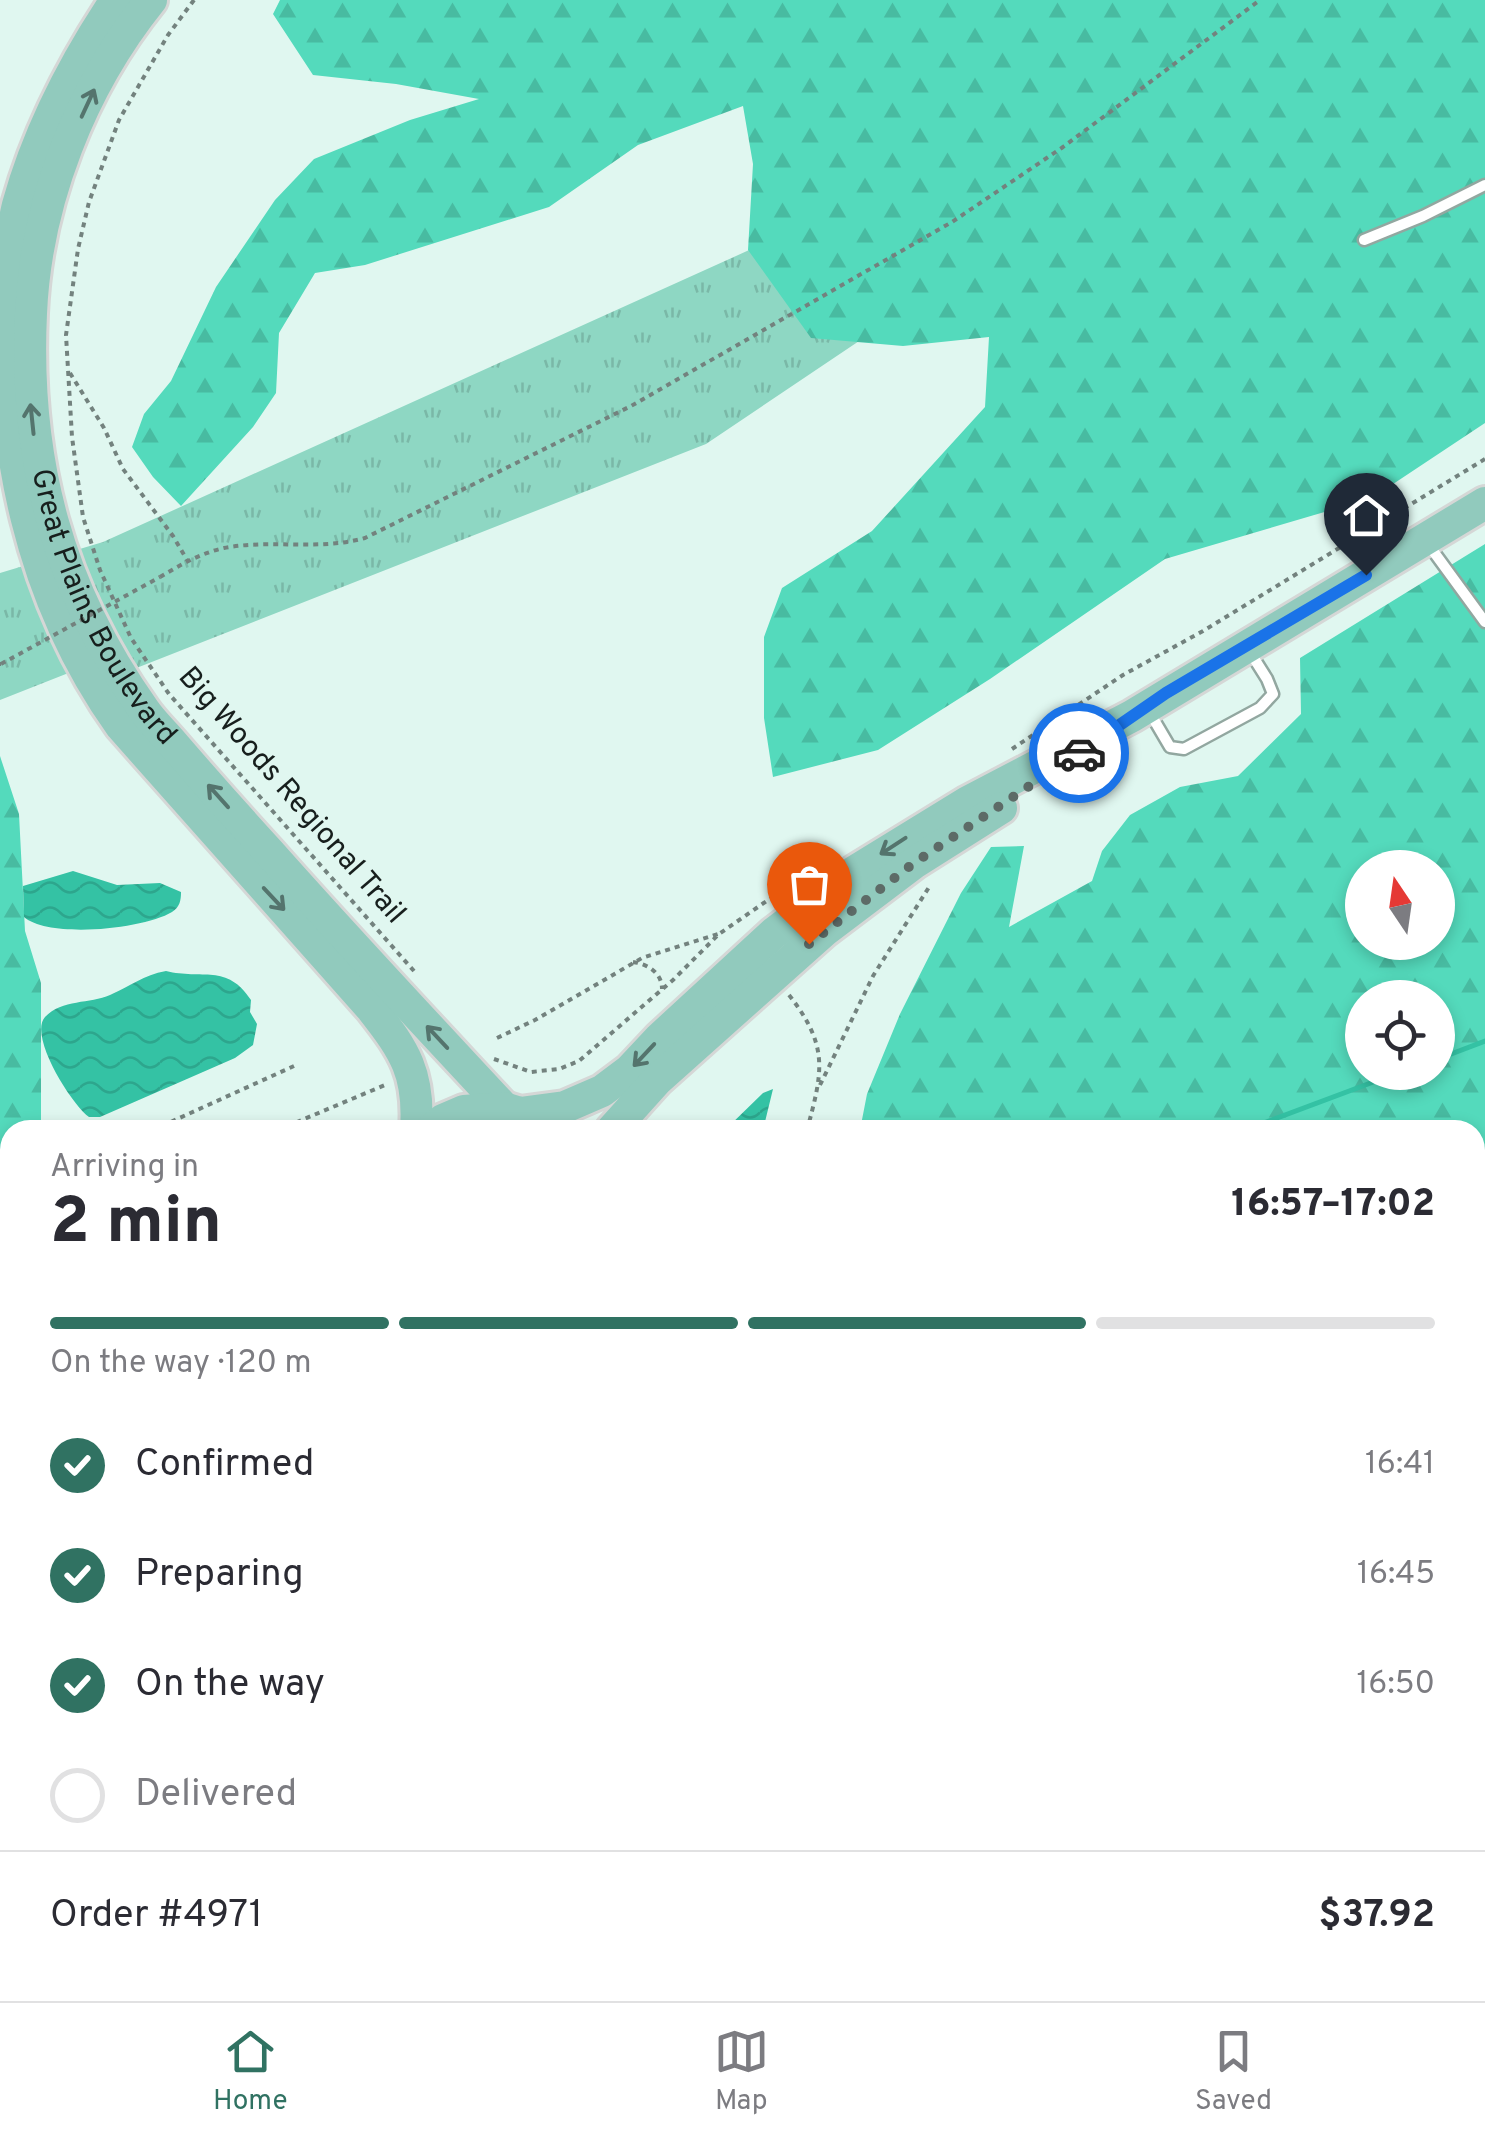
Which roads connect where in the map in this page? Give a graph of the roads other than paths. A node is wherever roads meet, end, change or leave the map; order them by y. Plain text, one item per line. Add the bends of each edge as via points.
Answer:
1 (116, 0) edge
2 (151, 0) edge
3 (1485, 184) edge
4 (1364, 240) dead end
5 (1485, 503) edge
6 (1425, 540) junction
7 (1485, 622) edge
8 (1247, 647) junction
9 (1140, 712) junction
10 (746, 1001) junction
11 (521, 1117) edge
12 (416, 1120) edge
13 (448, 1120) edge
14 (621, 1120) edge
15 (639, 1120) edge

1 -> 12 main road, Great Plains Boulevard via 60,95 11,237 1,382 22,524 55,616 91,683 121,726 404,1051 414,1080
11 -> 2 main road, Great Plains Boulevard via 338,929 146,714 105,650 54,534 30,397 40,236 57,174 92,92
3 - 4 lane
5 - 6 main road
6 - 7 lane
6 - 8 main road
8 - 9 main road
8 - 9 lane via 1272,694 1260,708 1184,749 1170,746
9 - 10 main road via 879,888
9 -> 11 main road via 968,802 854,872 774,933 602,1091
10 - 14 main road
10 - 15 main road
11 - 13 main road via 464,1111

